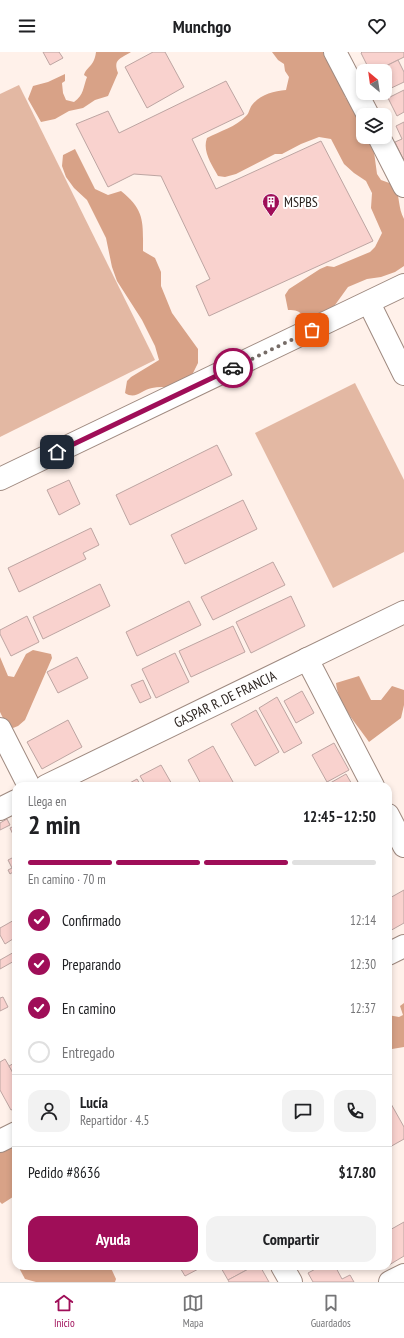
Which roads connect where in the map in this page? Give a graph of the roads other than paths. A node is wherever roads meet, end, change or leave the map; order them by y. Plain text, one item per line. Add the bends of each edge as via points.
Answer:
1 (335, 52) edge
2 (364, 108) edge
3 (383, 144) edge
4 (404, 186) edge
5 (404, 285) edge
6 (369, 303) junction
7 (404, 374) edge
8 (0, 479) edge
9 (404, 612) edge
10 (307, 659) junction
11 (0, 729) edge
12 (27, 782) edge
13 (54, 782) edge
14 (371, 782) edge
15 (12, 803) edge
16 (0, 809) edge
17 (392, 823) edge
18 (404, 846) edge
19 (404, 946) edge
20 (392, 952) edge
21 (12, 1135) edge
22 (0, 1141) edge
23 (284, 1270) edge
24 (404, 1275) edge
25 (291, 1282) edge
26 (390, 1282) edge

1 - 2 main road
3 - 4 main road
5 - 6 main road
6 - 7 main road
6 - 8 main road
9 - 10 main road, GASPAR R. DE FRANCIA
10 - 13 main road, GASPAR R. DE FRANCIA
10 - 14 main road
11 - 12 main road
15 - 16 main road
17 - 18 main road
19 - 20 main road
21 - 22 main road
23 - 25 main road
24 - 26 main road

